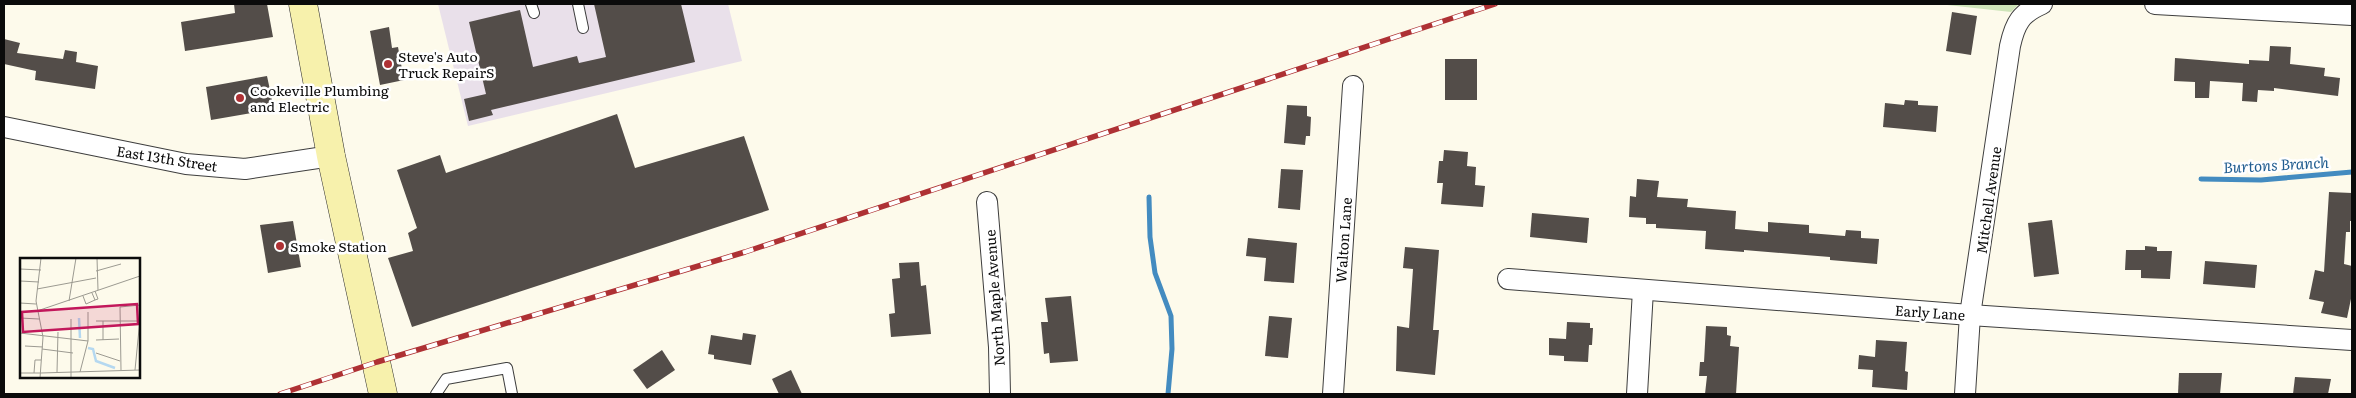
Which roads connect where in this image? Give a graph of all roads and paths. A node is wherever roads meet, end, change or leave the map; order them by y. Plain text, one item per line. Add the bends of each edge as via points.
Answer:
1 (303, 4) edge
2 (578, 4) edge
3 (2155, 4) edge
4 (2035, 7) edge
5 (2352, 15) edge
6 (583, 28) dead end
7 (1354, 86) dead end
8 (4, 127) edge
9 (331, 156) junction
10 (987, 202) dead end
11 (1508, 279) dead end
12 (1643, 290) junction
13 (1970, 315) junction
14 (2352, 340) edge
15 (383, 394) edge
16 (436, 394) edge
17 (512, 394) edge
18 (1000, 394) edge
19 (1333, 394) edge
20 (1637, 394) edge
21 (1965, 394) edge

1 - 9 main road
2 - 6 lane
3 - 5 street
4 - 13 street, Mitchell Avenue via 2014,28 2010,46
7 - 19 street, Walton Lane
8 - 9 street, East 13th Street via 186,164 245,169
9 - 15 main road
10 - 18 street, North Maple Avenue
11 - 12 street, Early Lane
12 - 13 street, Early Lane
12 - 20 street
13 - 14 street, Early Lane
13 - 21 street, Mitchell Avenue
16 - 17 lane via 446,379 507,368

